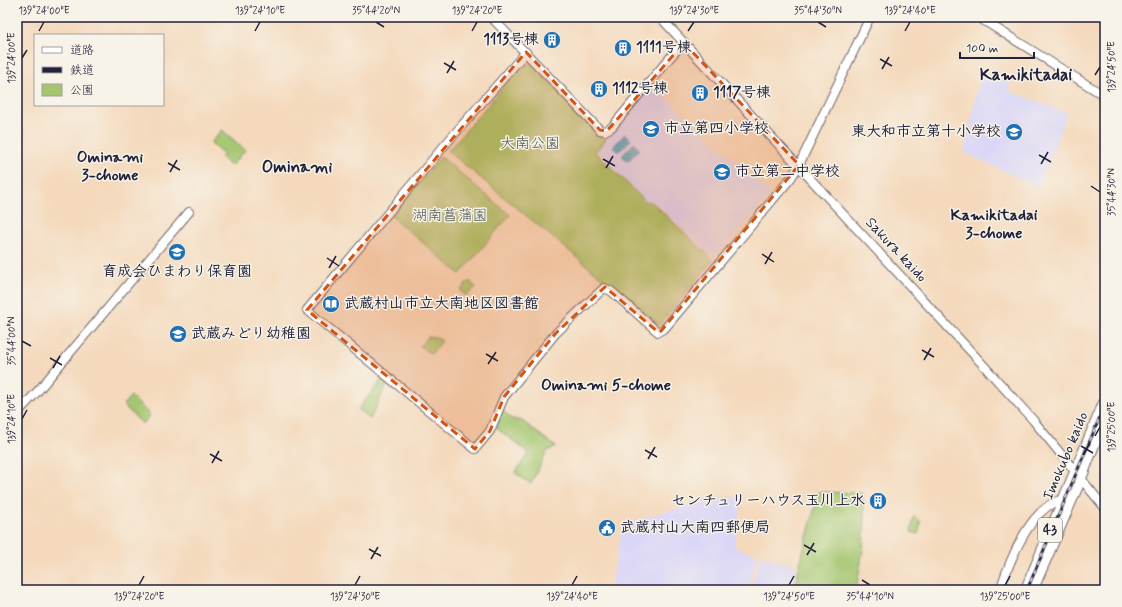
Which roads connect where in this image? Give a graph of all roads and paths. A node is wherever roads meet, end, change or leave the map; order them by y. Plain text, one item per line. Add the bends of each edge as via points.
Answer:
1 (491, 17) edge
2 (660, 17) edge
3 (870, 17) edge
4 (978, 17) edge
5 (684, 43) junction
6 (526, 52) junction
7 (1105, 96) edge
8 (799, 165) junction
9 (189, 212) dead end
10 (1105, 399) edge
11 (17, 413) edge
12 (1105, 418) edge
13 (1074, 470) junction
14 (1081, 480) junction
15 (1063, 499) junction
16 (1105, 508) edge
17 (1000, 590) edge
18 (1025, 590) edge
19 (1033, 590) edge

1 - 6 street
2 - 5 street, Sakura kaido
3 - 8 street
4 - 7 street
5 - 6 street via 612,127 605,131 600,130
5 - 8 street, Sakura kaido
6 - 8 street via 307,310 476,450 490,431 504,397 556,332 604,288 611,291 658,332 662,331 778,194
8 - 13 street, Sakura kaido via 975,356
9 - 11 street
10 - 13 main road, Imokubo kaido / 43
12 - 14 main road, Imokubo kaido / 43
13 - 14 street, Sakura kaido
13 - 15 main road, Imokubo kaido / 43
14 - 16 street, Sakura kaido
14 - 19 main road, Imokubo kaido / 43
15 - 17 street via 1053,501 1029,526 1018,543
15 - 18 main road, Imokubo kaido / 43

